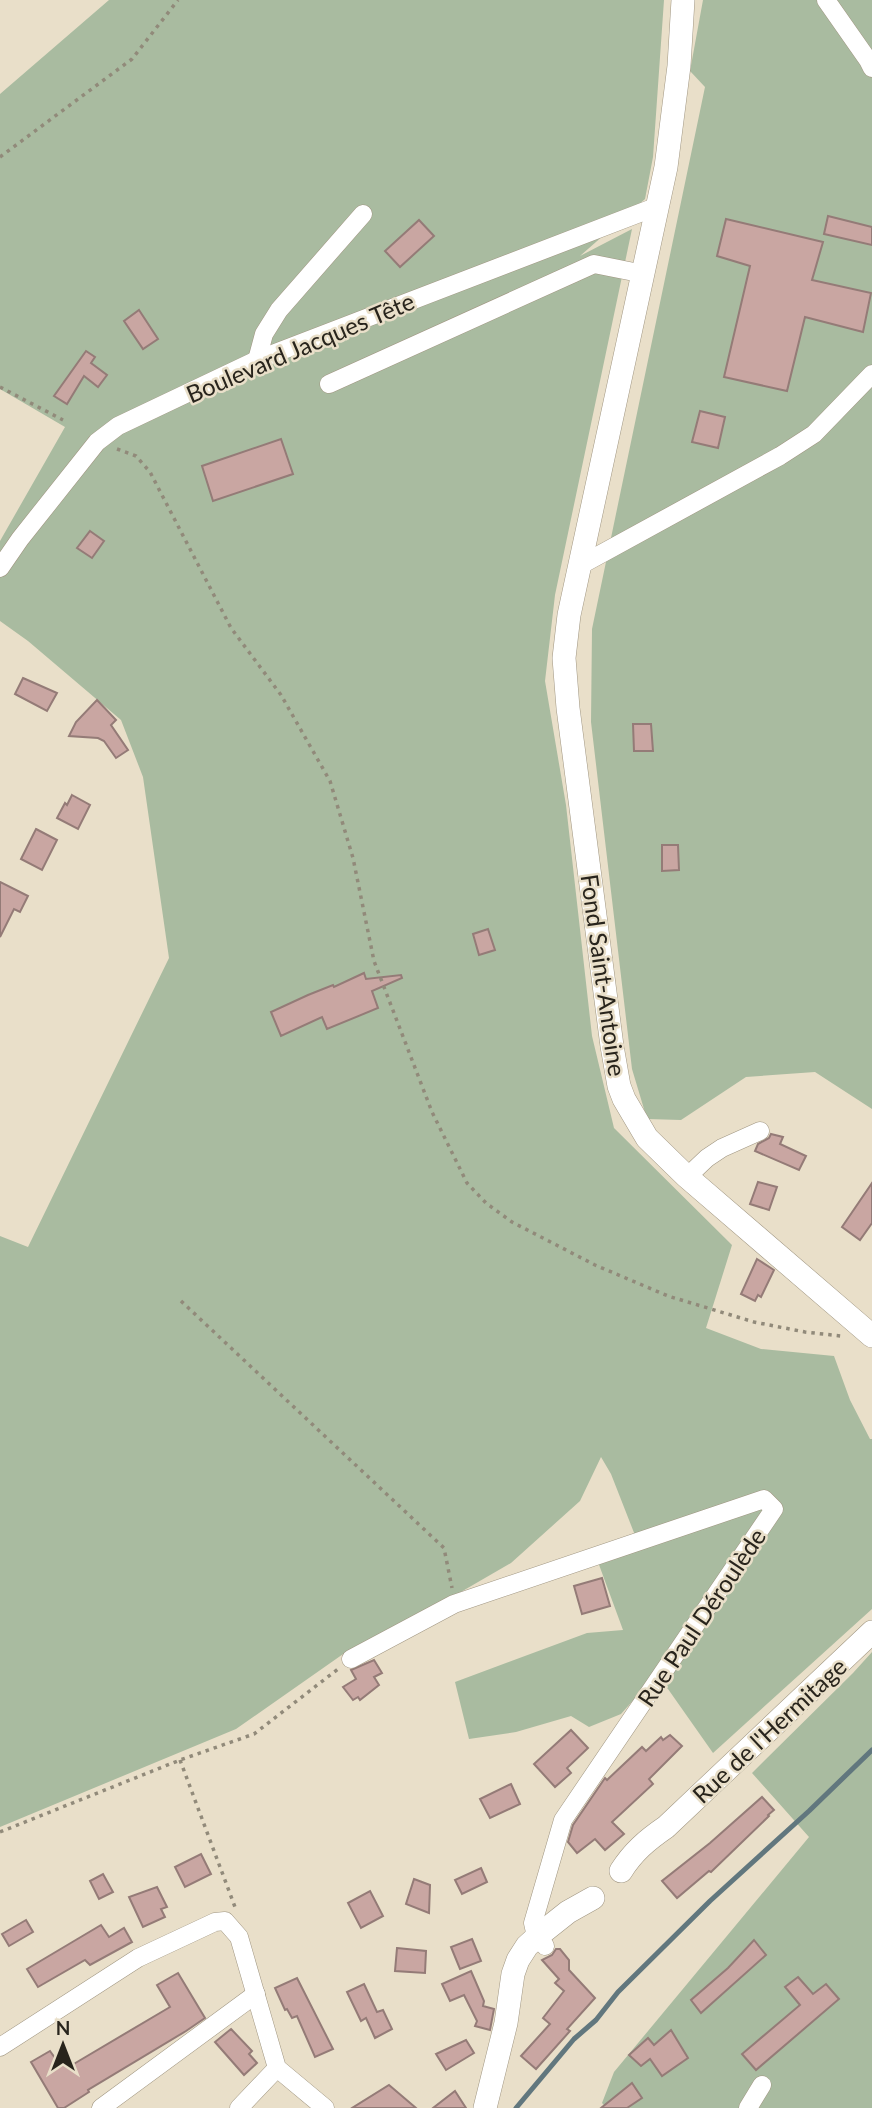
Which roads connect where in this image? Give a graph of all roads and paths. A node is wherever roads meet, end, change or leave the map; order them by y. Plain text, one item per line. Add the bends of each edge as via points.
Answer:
1 (178, 0) edge
2 (683, 0) edge
3 (826, 0) edge
4 (872, 68) edge
5 (0, 157) edge
6 (658, 205) junction
7 (363, 214) dead end
8 (644, 274) junction
9 (257, 360) junction
10 (872, 374) edge
11 (330, 384) dead end
12 (0, 387) edge
13 (63, 420) dead end
14 (97, 442) junction
15 (579, 566) junction
16 (0, 568) edge
17 (760, 1131) dead end
18 (687, 1177) junction
19 (181, 1301) dead end
20 (870, 1334) edge
21 (454, 1604) junction
22 (872, 1632) edge
23 (351, 1659) joint
24 (180, 1760) junction
25 (0, 1832) edge
26 (231, 1926) junction
27 (541, 1941) junction
28 (256, 1994) junction
29 (0, 2047) edge
30 (277, 2068) junction
31 (762, 2084) dead end
32 (484, 2101) edge
33 (101, 2108) edge
34 (239, 2108) edge
35 (325, 2108) edge
36 (748, 2108) edge

1 - 5 path via 132,59
2 - 6 main road via 677,82
3 - 4 street
6 - 8 main road, Fond Saint-Antoine
6 - 9 street, Boulevard Jacques Tête
7 - 9 street via 279,310 264,334
8 - 11 street via 594,264
8 - 15 main road, Fond Saint-Antoine
9 - 14 street, Boulevard Jacques Tête via 118,426
10 - 15 street via 803,442
12 - 13 path
14 - 16 street, Boulevard Jacques Tête
14 - 20 path via 136,456 150,472 231,628 281,695 330,781 353,858 374,961 432,1112 467,1183 512,1222 668,1296 805,1332
15 - 18 main road, Fond Saint-Antoine via 566,633 565,679 619,1086 647,1138
17 - 18 street via 722,1147
18 - 20 main road, Fond Saint-Antoine
19 - 21 path via 444,1548
21 - 23 street, Rue Paul Déroulède
21 - 27 street, Rue Paul Déroulède via 764,1499 774,1509 563,1820 533,1920
22 - 27 main road, Rue de l'Hermitage via 666,1827 638,1861
23 - 24 path via 254,1734
24 - 25 path
24 - 26 path via 236,1908
26 - 28 street via 239,1937
26 - 29 street via 215,1922 138,1958
27 - 32 main road, Rue de l'Hermitage via 510,2001
28 - 30 street
28 - 33 street
30 - 34 street
30 - 35 street
31 - 36 street

